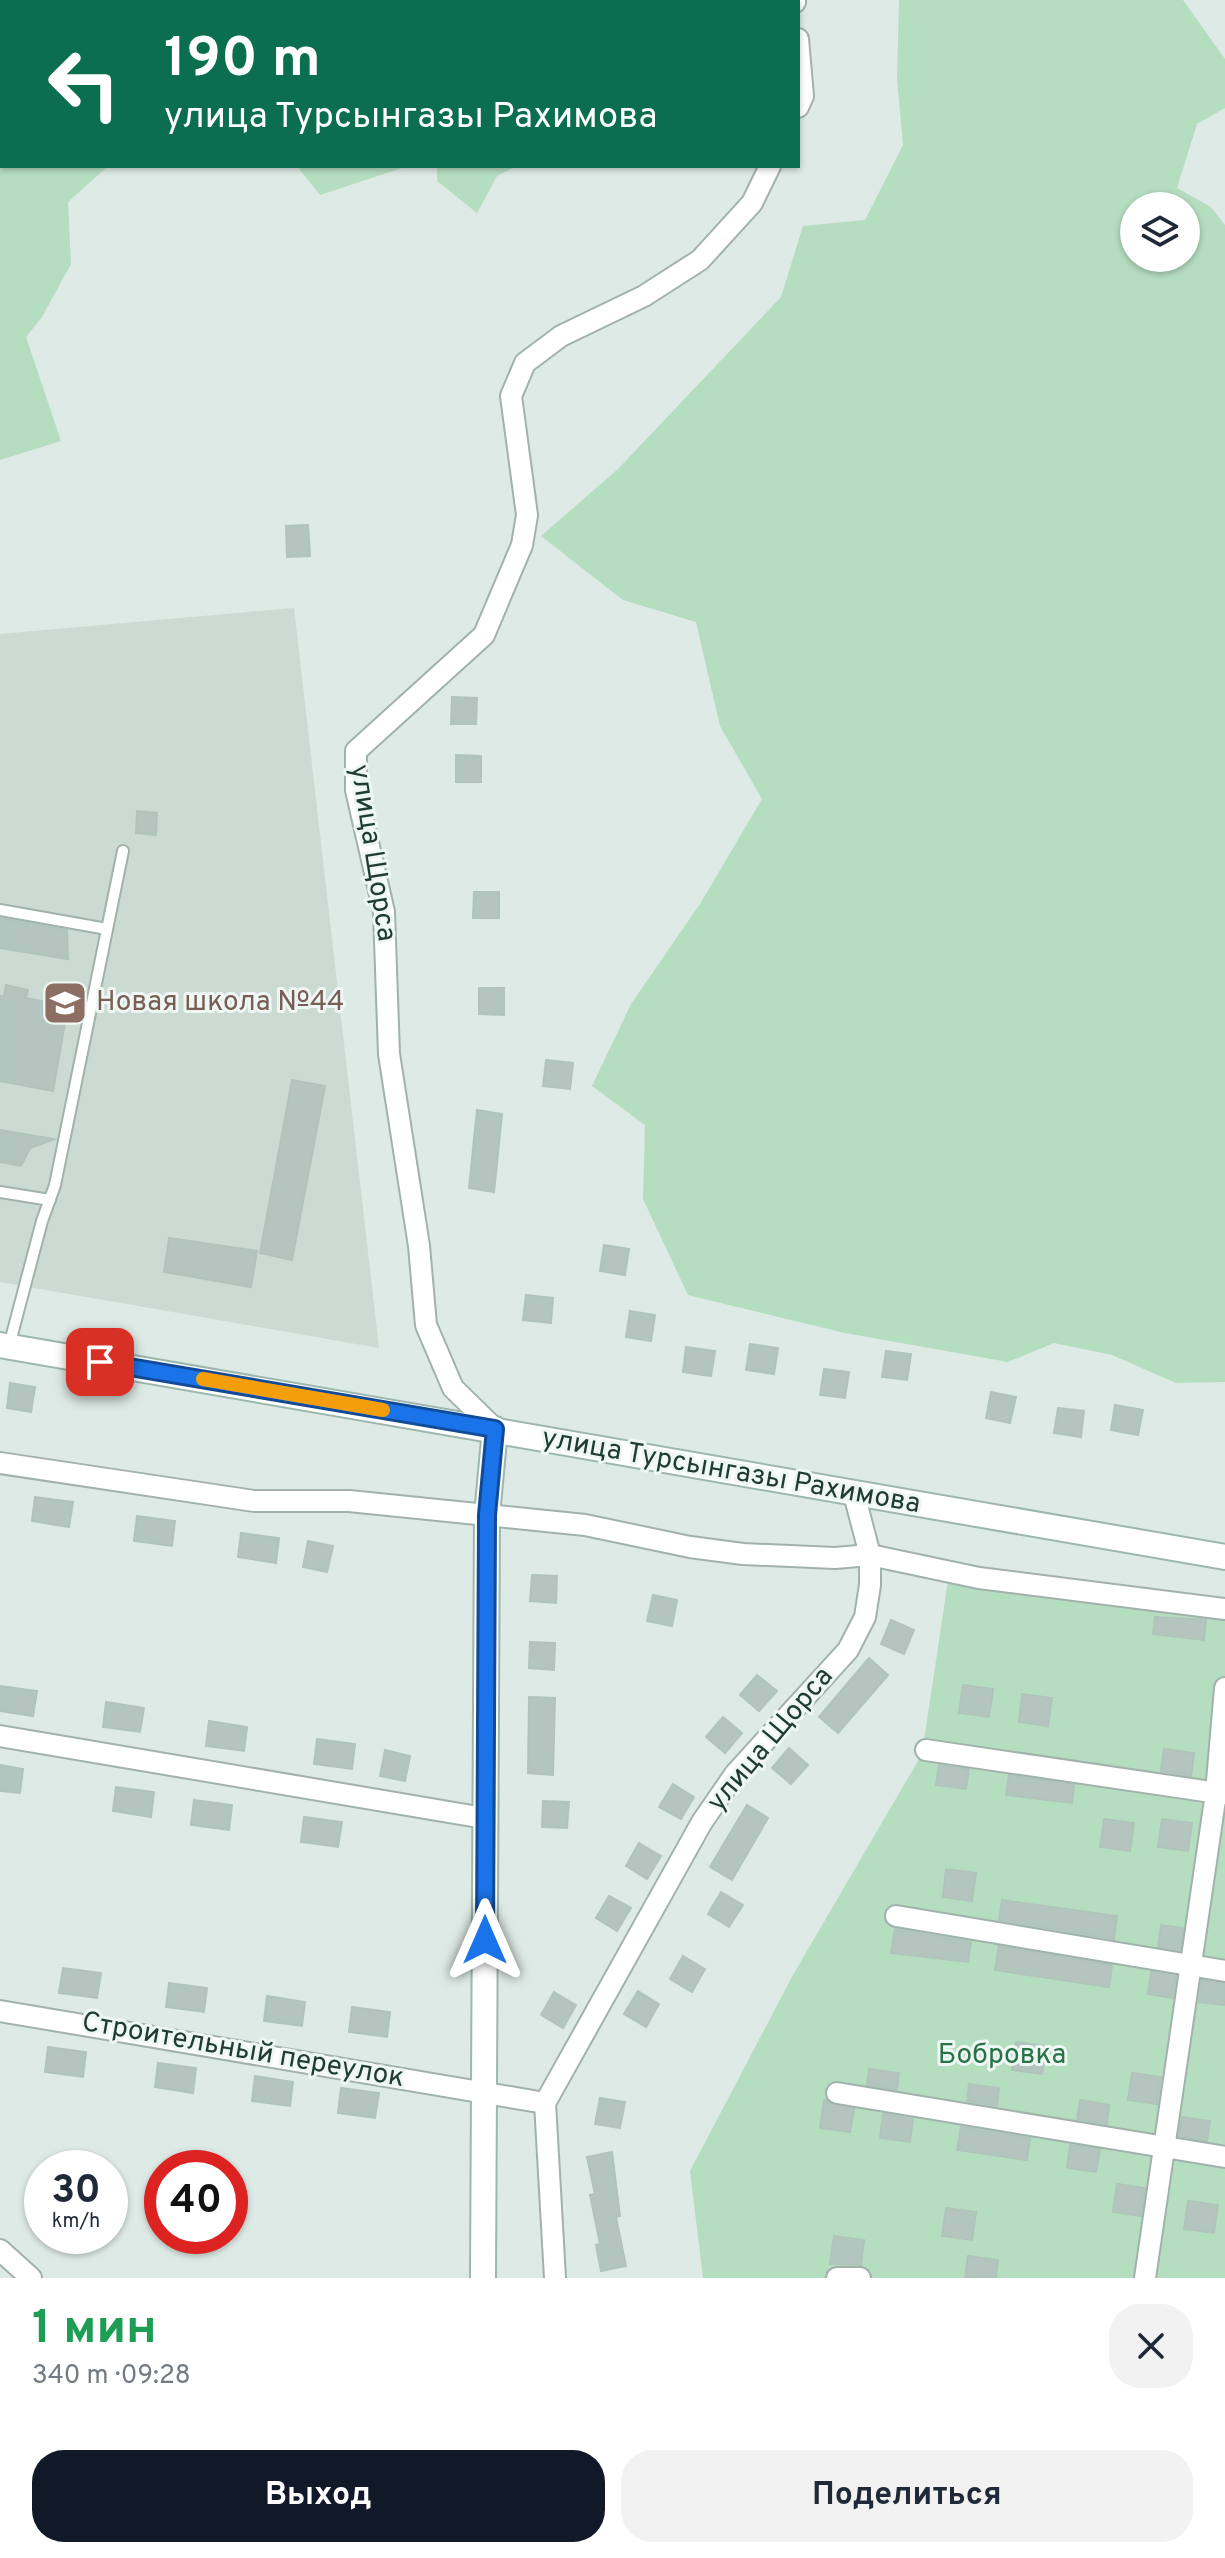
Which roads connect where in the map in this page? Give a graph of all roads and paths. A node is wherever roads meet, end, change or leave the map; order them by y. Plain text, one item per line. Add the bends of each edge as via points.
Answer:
1 (800, 62) edge
2 (800, 103) edge
3 (769, 168) edge
4 (123, 851) dead end
5 (0, 910) edge
6 (107, 929) junction
7 (0, 1192) edge
8 (50, 1200) junction
9 (4, 1345) edge
10 (495, 1429) junction
11 (0, 1463) edge
12 (854, 1494) junction
13 (487, 1515) junction
14 (870, 1555) junction
15 (1225, 1557) edge
16 (1225, 1609) edge
17 (1225, 1688) edge
18 (0, 1736) edge
19 (926, 1750) dead end
20 (1220, 1793) edge
21 (484, 1818) junction
22 (896, 1916) dead end
23 (1191, 1965) junction
24 (1225, 1971) edge
25 (0, 2011) edge
26 (485, 2092) junction
27 (837, 2093) dead end
28 (545, 2103) junction
29 (1164, 2147) junction
30 (1225, 2157) edge
31 (0, 2250) edge
32 (31, 2278) edge
33 (483, 2278) edge
34 (555, 2278) edge
35 (837, 2278) edge
36 (860, 2278) edge
37 (1145, 2278) edge

1 - 2 street
3 - 10 street, улица Щорса via 752,203 700,260 644,296 561,336 525,363 511,396 527,515 522,545 484,635 356,751 356,790 384,912 389,1054 426,1325 453,1388
4 - 6 lane
5 - 6 lane
6 - 8 lane
7 - 8 lane
8 - 9 lane
9 - 10 street, улица Турсынгазы Рахимова
10 - 12 street, улица Турсынгазы Рахимова
10 - 13 street
11 - 13 street via 254,1501 349,1501
12 - 14 street, улица Щорса
12 - 15 street, улица Турсынгазы Рахимова
13 - 14 street via 585,1525 743,1554
13 - 21 street
14 - 16 street via 979,1578
14 - 28 street, улица Щорса via 865,1617 848,1650 735,1774 710,1810
17 - 20 street
18 - 21 street
19 - 20 street
20 - 23 street
21 - 26 street
22 - 23 street
23 - 24 street
23 - 29 street
25 - 26 street, Строительный переулок
26 - 28 street, Строительный переулок
26 - 33 street
27 - 29 street
28 - 34 street
29 - 30 street
29 - 37 street
31 - 32 street
35 - 36 street

